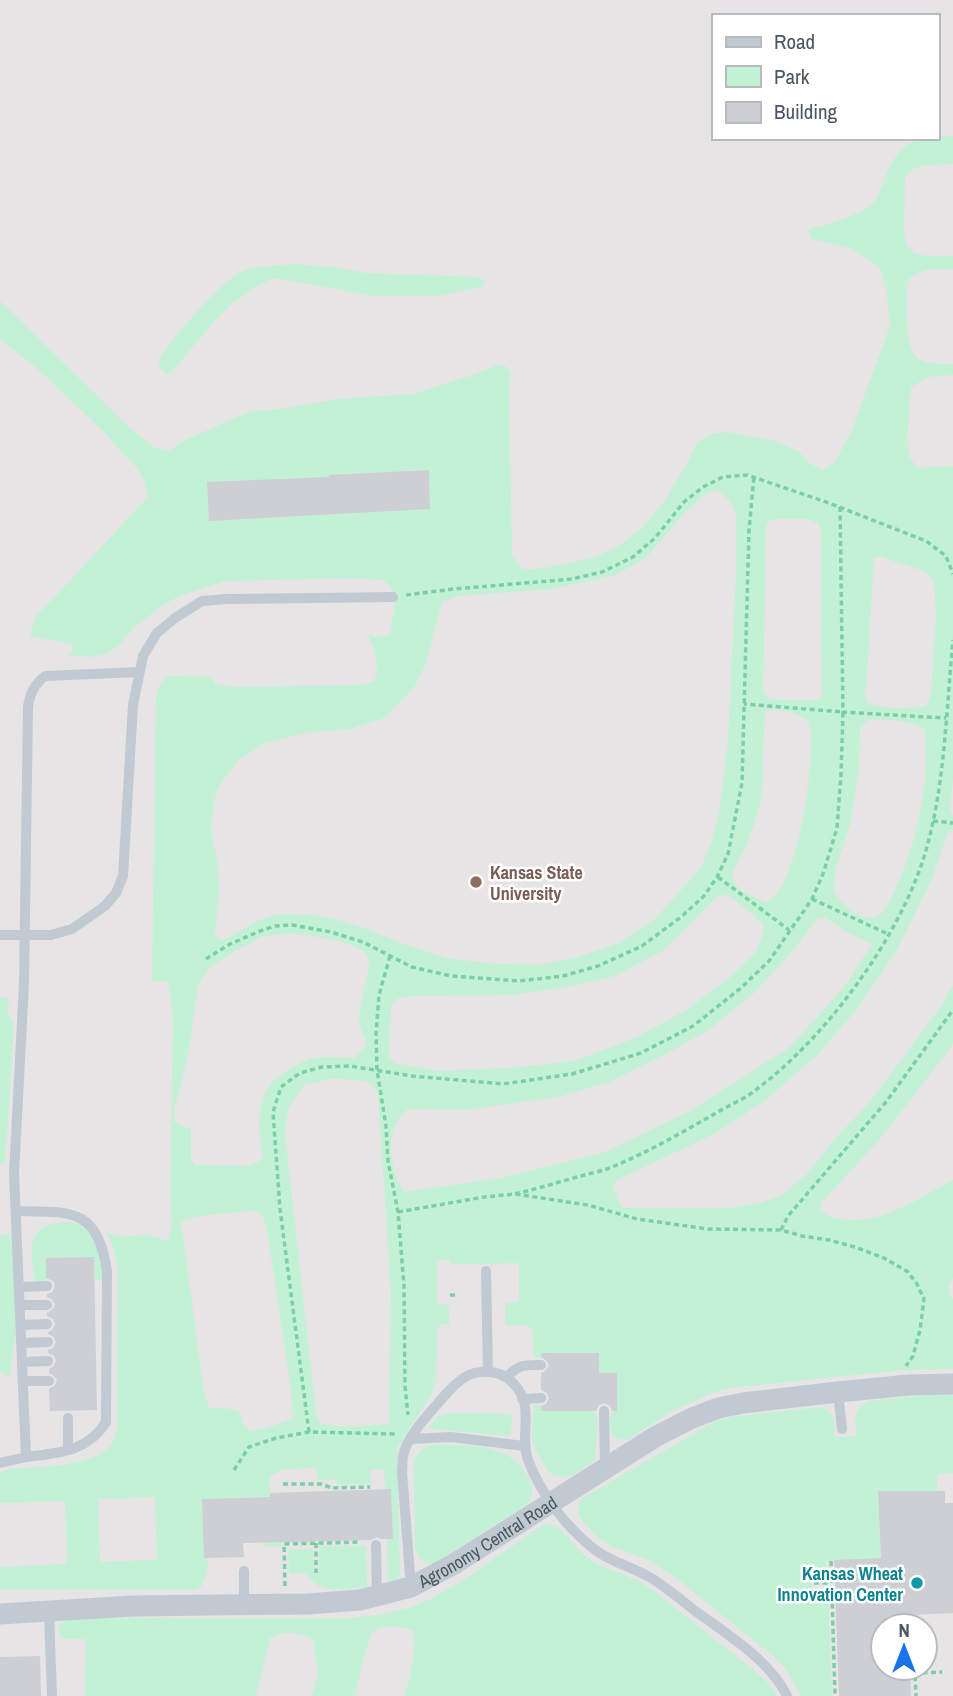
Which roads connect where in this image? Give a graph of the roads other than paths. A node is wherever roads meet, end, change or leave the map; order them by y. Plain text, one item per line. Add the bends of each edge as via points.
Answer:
1 (393, 597) road end
2 (139, 672) junction
3 (0, 935) edge
4 (24, 936) junction
5 (14, 1174) junction
6 (0, 1175) edge
7 (16, 1211) junction
8 (486, 1271) dead end
9 (94, 1285) dead end
10 (107, 1285) junction
11 (47, 1286) dead end
12 (19, 1287) junction
13 (20, 1305) junction
14 (47, 1305) dead end
15 (47, 1324) dead end
16 (21, 1325) junction
17 (48, 1342) dead end
18 (22, 1343) junction
19 (48, 1361) dead end
20 (23, 1362) junction
21 (541, 1365) dead end
22 (488, 1372) junction
23 (507, 1377) junction
24 (23, 1381) junction
25 (49, 1381) dead end
26 (953, 1384) edge
27 (838, 1392) junction
28 (541, 1398) dead end
29 (522, 1399) junction
30 (604, 1411) dead end
31 (68, 1418) dead end
32 (842, 1429) dead end
33 (411, 1438) junction
34 (524, 1446) junction
35 (68, 1450) junction
36 (26, 1457) junction
37 (0, 1463) edge
38 (606, 1468) junction
39 (551, 1503) junction
40 (376, 1545) road end
41 (244, 1571) dead end
42 (411, 1587) junction
43 (377, 1596) junction
44 (244, 1605) junction
45 (49, 1612) junction
46 (0, 1614) edge
47 (52, 1696) edge
48 (787, 1696) edge

1 - 2 lane via 202,601 157,633
2 - 4 lane via 123,876 116,893 72,929
2 - 4 lane via 45,676 30,694
3 - 4 lane
4 - 5 lane
5 - 6 lane
5 - 7 lane
7 - 10 lane via 72,1214 85,1221 104,1250
7 - 12 lane
8 - 22 lane
9 - 10 lane
10 - 35 lane via 101,1304 106,1422 89,1442
11 - 12 lane
12 - 13 lane
13 - 14 lane
13 - 16 lane
15 - 16 lane
16 - 18 lane
17 - 18 lane
18 - 20 lane
19 - 20 lane
20 - 24 lane
21 - 23 lane via 519,1366
22 - 23 lane
22 - 33 lane via 467,1375 457,1382
23 - 29 lane
24 - 25 lane
24 - 36 lane
26 - 27 street, Agronomy Central Road
27 - 32 lane
27 - 38 street, Agronomy Central Road via 718,1408 655,1437
28 - 29 lane
29 - 34 lane
30 - 38 lane
31 - 35 lane
33 - 34 lane via 451,1437
33 - 42 lane via 403,1454 402,1472
34 - 39 lane
35 - 36 lane
36 - 37 lane
38 - 39 street, Agronomy Central Road
39 - 42 street, Agronomy Central Road
39 - 48 lane via 596,1551 652,1578 755,1655
40 - 43 lane
41 - 44 lane
42 - 43 street, Agronomy Central Road
43 - 44 street, Agronomy Central Road
44 - 45 street, Agronomy Central Road
45 - 46 street, Agronomy Central Road
45 - 47 lane

